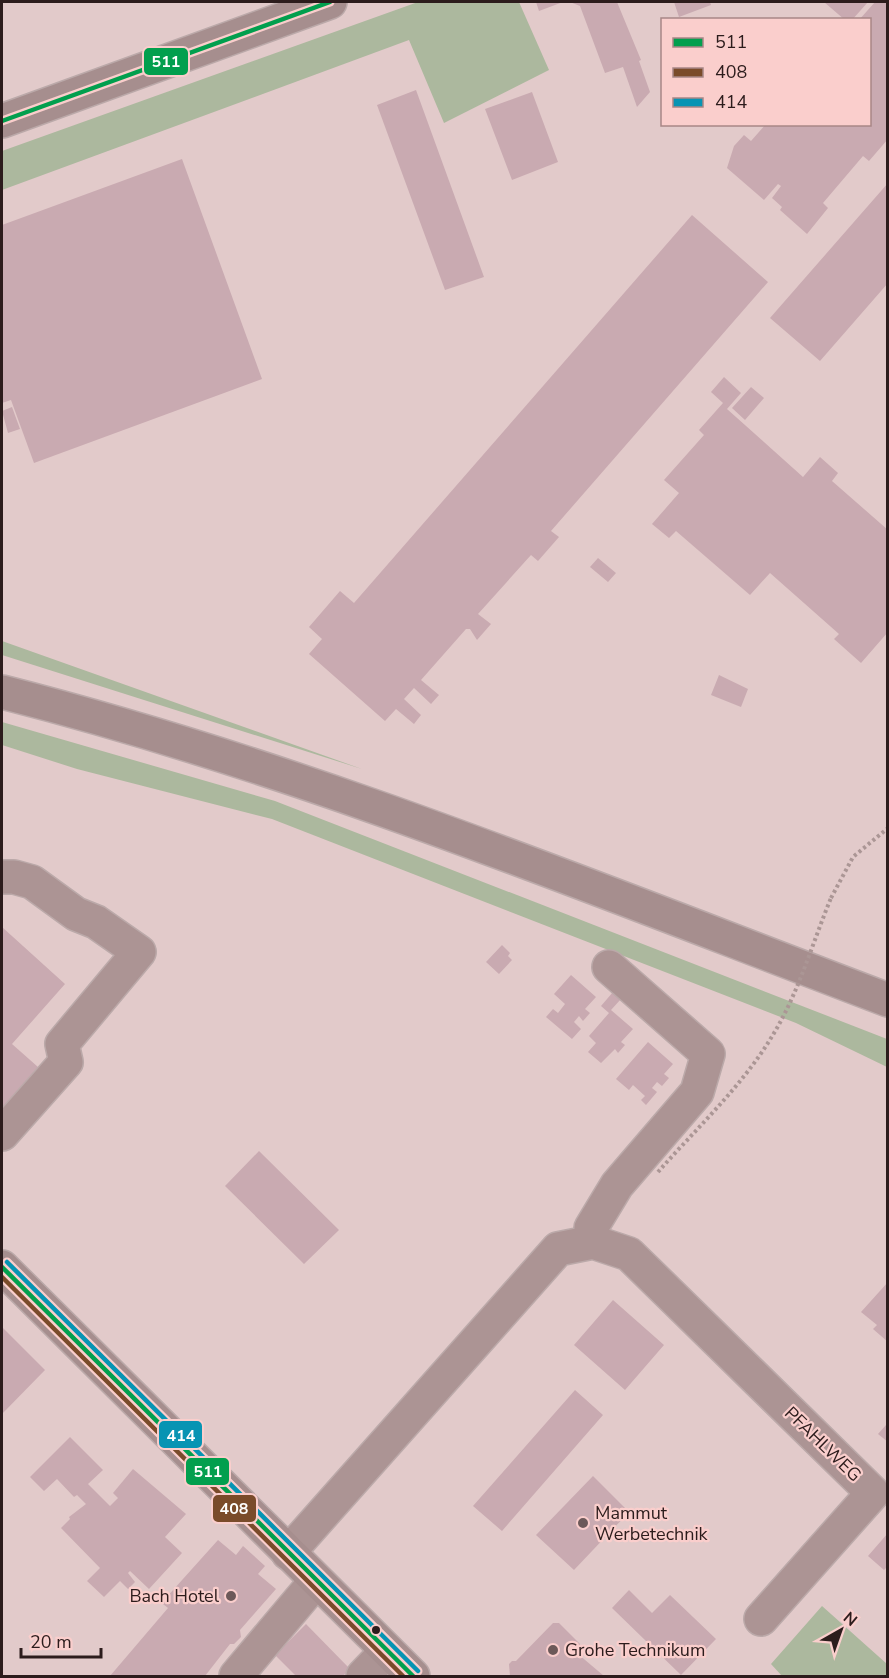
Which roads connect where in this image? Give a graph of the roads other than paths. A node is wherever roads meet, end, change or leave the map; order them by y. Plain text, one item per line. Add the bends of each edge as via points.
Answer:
1 (330, 2) edge
2 (2, 121) edge
3 (2, 692) edge
4 (2, 877) edge
5 (609, 967) dead end
6 (888, 1000) edge
7 (2, 1134) edge
8 (593, 1242) junction
9 (2, 1267) edge
10 (288, 1553) junction
11 (316, 1581) junction
12 (761, 1619) dead end
13 (387, 1651) junction
14 (236, 1677) edge
15 (363, 1677) edge
16 (413, 1677) edge

1 - 2 main road
3 - 6 main road via 161,736 282,775 442,831
4 - 7 street via 32,882 76,915 96,922 139,952 62,1044 66,1062
5 - 8 street via 708,1054 697,1092 617,1185 591,1228
8 - 10 street via 558,1250
8 - 12 street, PFAHLWEG via 629,1254 873,1493
9 - 10 main road
10 - 11 main road
11 - 13 main road
11 - 14 street
13 - 15 street
13 - 16 main road

